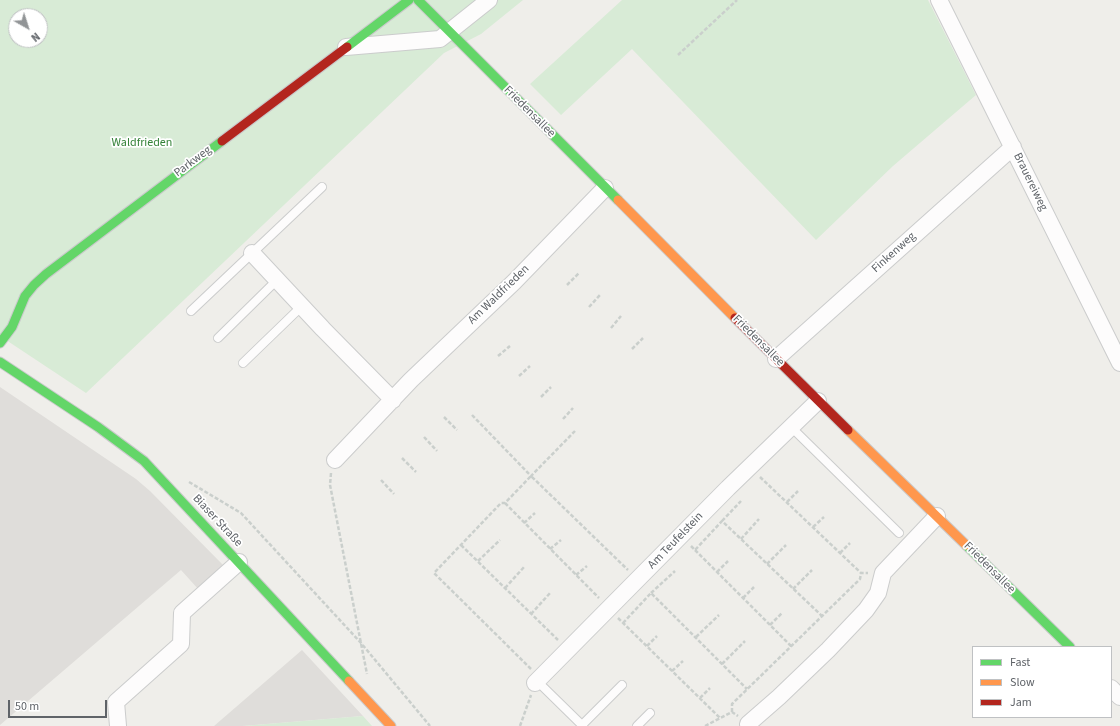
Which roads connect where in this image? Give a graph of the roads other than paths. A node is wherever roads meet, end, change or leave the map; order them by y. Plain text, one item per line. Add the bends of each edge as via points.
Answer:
1 (409, 0) edge
2 (418, 0) edge
3 (489, 0) edge
4 (939, 0) edge
5 (449, 32) junction
6 (345, 47) junction
7 (1013, 147) junction
8 (322, 187) dead end
9 (605, 188) junction
10 (252, 253) junction
11 (277, 280) junction
12 (302, 306) junction
13 (191, 311) dead end
14 (218, 338) dead end
15 (0, 344) edge
16 (776, 359) junction
17 (0, 362) edge
18 (243, 363) dead end
19 (1120, 364) edge
20 (393, 400) junction
21 (818, 401) junction
22 (791, 428) junction
23 (333, 466) road end
24 (937, 516) junction
25 (899, 533) dead end
26 (239, 562) junction
27 (1069, 646) edge
28 (537, 681) joint
29 (622, 685) dead end
30 (1112, 689) edge
31 (1120, 696) edge
32 (650, 713) dead end
33 (748, 724) dead end
34 (118, 726) edge
35 (391, 726) edge
36 (583, 726) edge
37 (637, 726) edge

1 - 6 street, Parkweg
2 - 5 street
3 - 5 street
4 - 7 street, Brauereiweg
5 - 6 street via 440,39
5 - 9 street, Friedensallee
6 - 15 street, Parkweg via 46,274 25,296 12,327
7 - 16 street, Finkenweg
7 - 19 street, Brauereiweg
8 - 10 lane
9 - 16 street, Friedensallee
9 - 20 street, Am Waldfrieden via 514,282
10 - 11 street
10 - 13 lane
11 - 12 street
11 - 14 lane
12 - 18 lane
12 - 20 street
16 - 21 street, Friedensallee
17 - 26 street, Biaser Straße via 144,461
20 - 23 street, Am Waldfrieden
21 - 22 street, Am Teufelstein
21 - 24 street, Friedensallee
22 - 25 lane
22 - 28 street, Am Teufelstein
24 - 27 street, Friedensallee
24 - 33 street via 883,573 878,593 866,610 817,661
26 - 34 street via 182,613 181,644 116,702
26 - 35 street, Biaser Straße
28 - 36 lane
29 - 36 lane
30 - 31 street
32 - 37 lane

